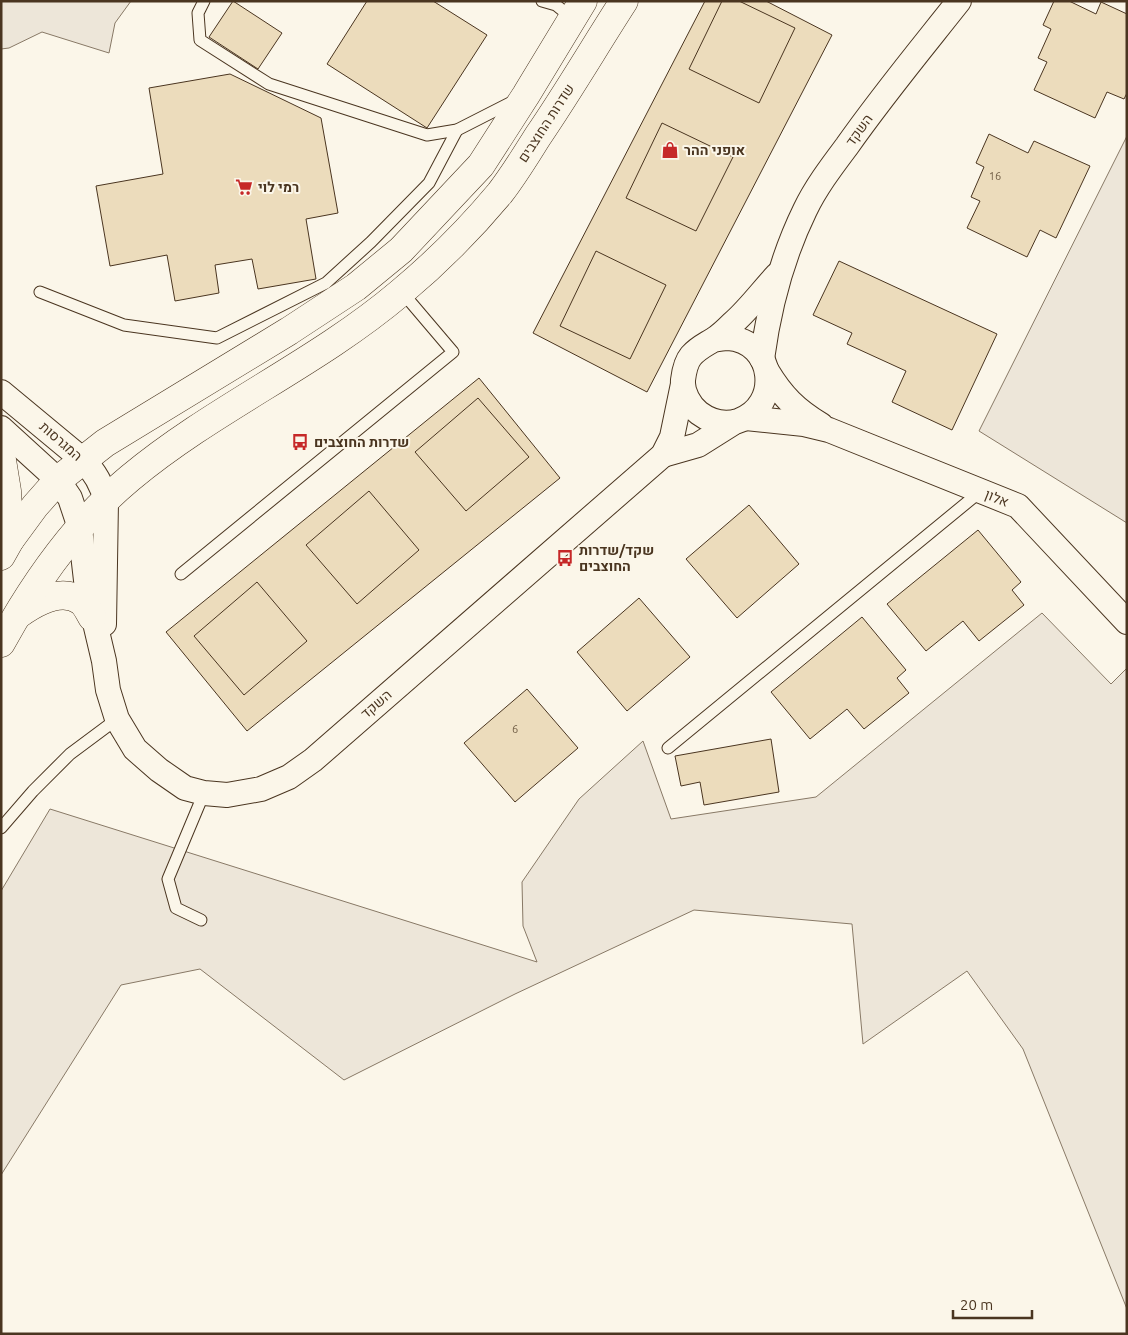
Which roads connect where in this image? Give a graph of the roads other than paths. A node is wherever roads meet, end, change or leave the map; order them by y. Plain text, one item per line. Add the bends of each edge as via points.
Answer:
1 (204, 1) edge
2 (542, 1) edge
3 (624, 1) edge
4 (959, 1) edge
5 (566, 6) edge
6 (526, 95) junction
7 (457, 130) junction
8 (780, 271) junction
9 (40, 292) dead end
10 (402, 292) junction
11 (713, 340) junction
12 (765, 365) junction
13 (683, 384) junction
14 (1, 392) edge
15 (739, 420) junction
16 (1, 428) edge
17 (829, 430) junction
18 (1, 454) edge
19 (663, 455) junction
20 (83, 460) junction
21 (58, 480) junction
22 (981, 492) junction
23 (106, 501) junction
24 (80, 528) junction
25 (6, 548) edge
26 (181, 574) dead end
27 (16, 616) junction
28 (92, 617) junction
29 (1127, 622) edge
30 (1, 643) edge
31 (104, 661) junction
32 (117, 719) junction
33 (668, 748) dead end
34 (204, 793) junction
35 (1, 828) edge
36 (201, 920) dead end

1 - 7 lane via 198,13 200,40 269,84 427,135
2 - 5 lane
3 - 10 main road, שדרות החוצבים via 501,192 448,250
4 - 8 street, השקד via 831,168 806,209
5 - 6 main road
6 - 7 lane
6 - 20 main road via 481,165 401,250 364,281 105,443
7 - 9 lane via 429,183 326,283 217,338 124,325
8 - 11 street, השקד via 734,323
8 - 12 street, השקד via 766,332
10 - 23 main road, שדרות החוצבים via 366,322 176,442
10 - 26 lane via 453,352
11 - 12 street via 742,341 753,348
11 - 13 street via 700,346 690,357 684,370
12 - 15 street via 768,385 764,398 757,410
12 - 17 street, אלון via 787,400
13 - 15 street via 687,398 706,419 719,423
13 - 19 street, השקד via 672,437
14 - 20 street, המגרסות
15 - 17 street, אלון via 804,424
15 - 19 street, השקד via 698,445
16 - 21 street
17 - 22 street, אלון
18 - 25 main road via 7,490
19 - 34 street, השקד via 289,778 261,789 226,795
20 - 21 main road
20 - 23 street, המגרסות via 98,478
21 - 24 street via 70,498
21 - 25 main road
22 - 29 street, אלון via 1018,506
22 - 33 lane
23 - 24 main road, שדרות החוצבים
23 - 31 street, השקד
24 - 27 main road, שדרות החוצבים
24 - 28 street, השקד
27 - 28 main road via 45,599 70,595 83,602
27 - 30 main road, שדרות החוצבים
28 - 31 street, השקד
31 - 32 street, השקד
32 - 34 street, השקד via 135,749 159,770 185,788
32 - 35 lane via 70,754
34 - 36 lane via 168,879 176,908

